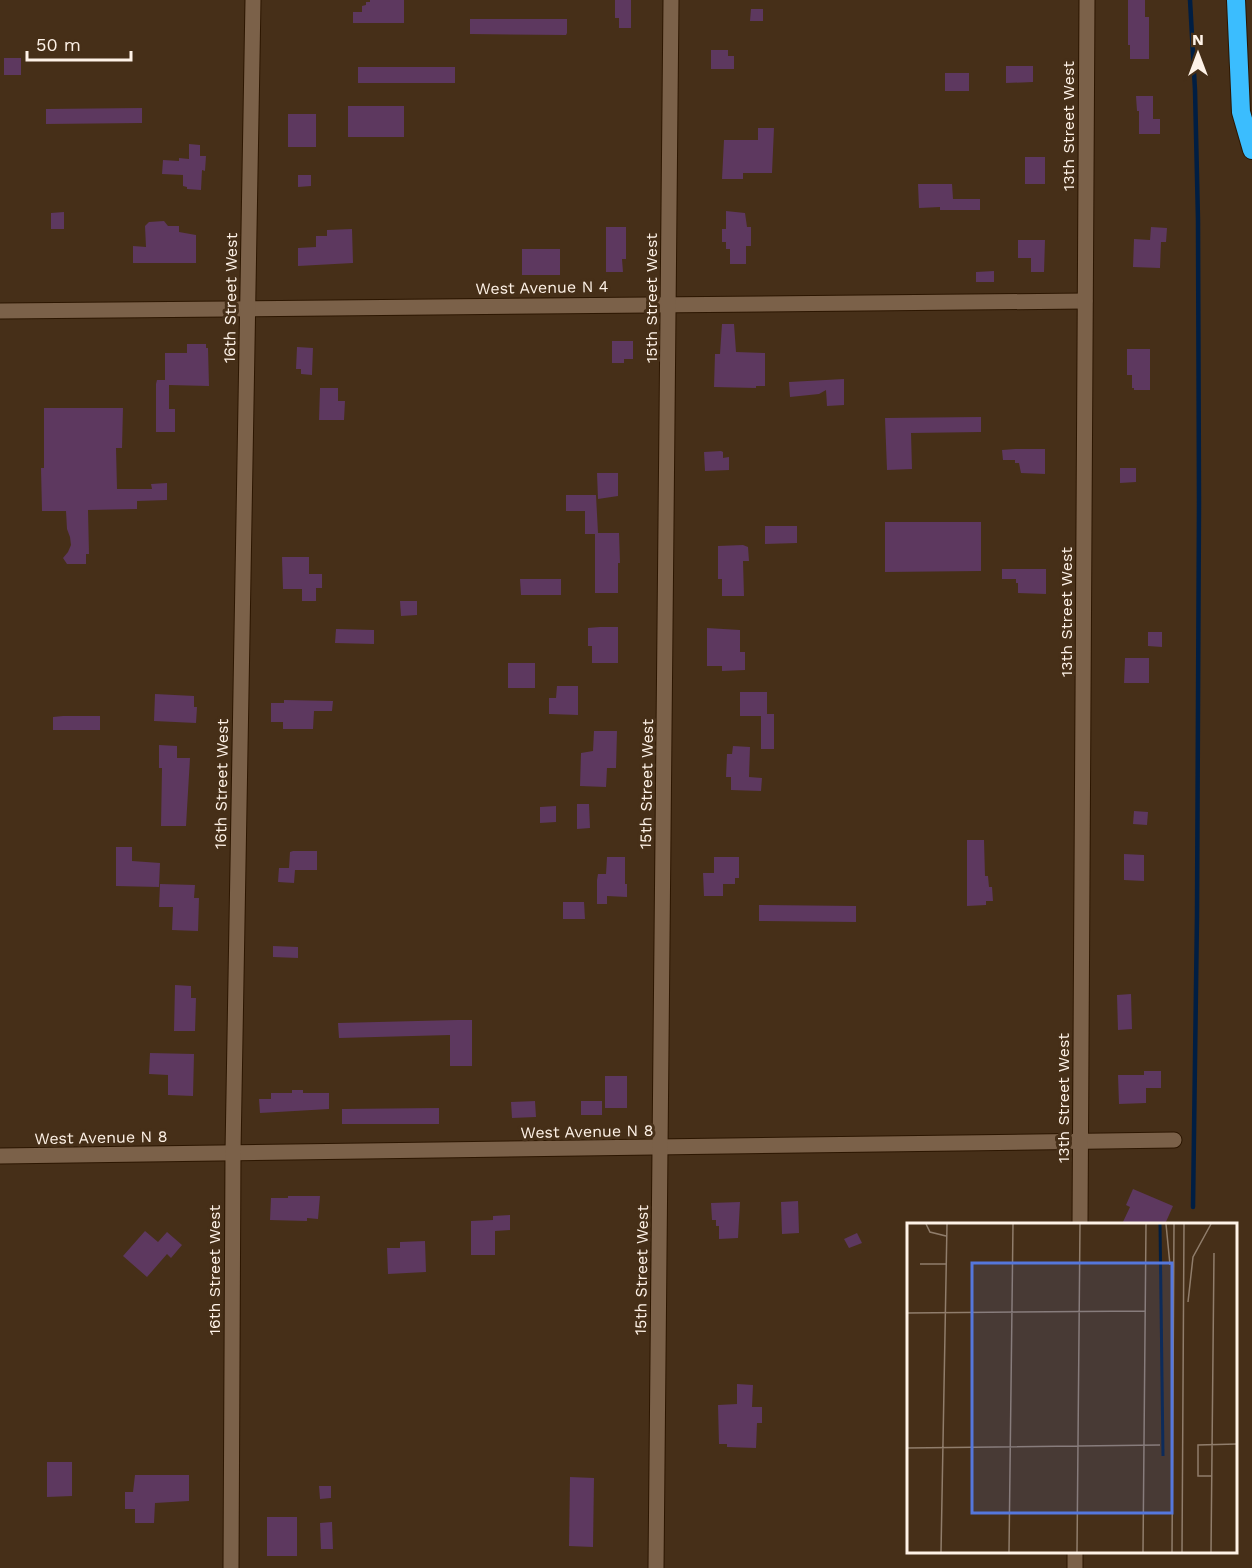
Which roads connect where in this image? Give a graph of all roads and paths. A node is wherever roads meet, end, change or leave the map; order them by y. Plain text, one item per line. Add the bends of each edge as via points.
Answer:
1 (253, 0) edge
2 (671, 0) edge
3 (1087, 0) edge
4 (1236, 0) edge
5 (1252, 150) edge
6 (1085, 301) junction
7 (669, 303) junction
8 (248, 308) junction
9 (0, 311) edge
10 (1174, 1140) dead end
11 (1081, 1141) junction
12 (660, 1148) junction
13 (233, 1152) junction
14 (0, 1156) edge
15 (1080, 1223) edge
16 (231, 1568) edge
17 (656, 1568) edge

1 - 8 street, 16th Street West
2 - 7 street, 15th Street West
3 - 6 street, 13th Street West
4 - 5 highway via 1241,112
6 - 7 street, West Avenue N 4
6 - 11 street, 13th Street West
7 - 8 street, West Avenue N 4
7 - 12 street, 15th Street West
8 - 9 street, West Avenue N 4
8 - 13 street, 16th Street West
10 - 11 street, West Avenue N 8
11 - 12 street, West Avenue N 8
11 - 15 street, 13th Street West
12 - 13 street, West Avenue N 8
12 - 17 street, 15th Street West
13 - 14 street, West Avenue N 8
13 - 16 street, 16th Street West

